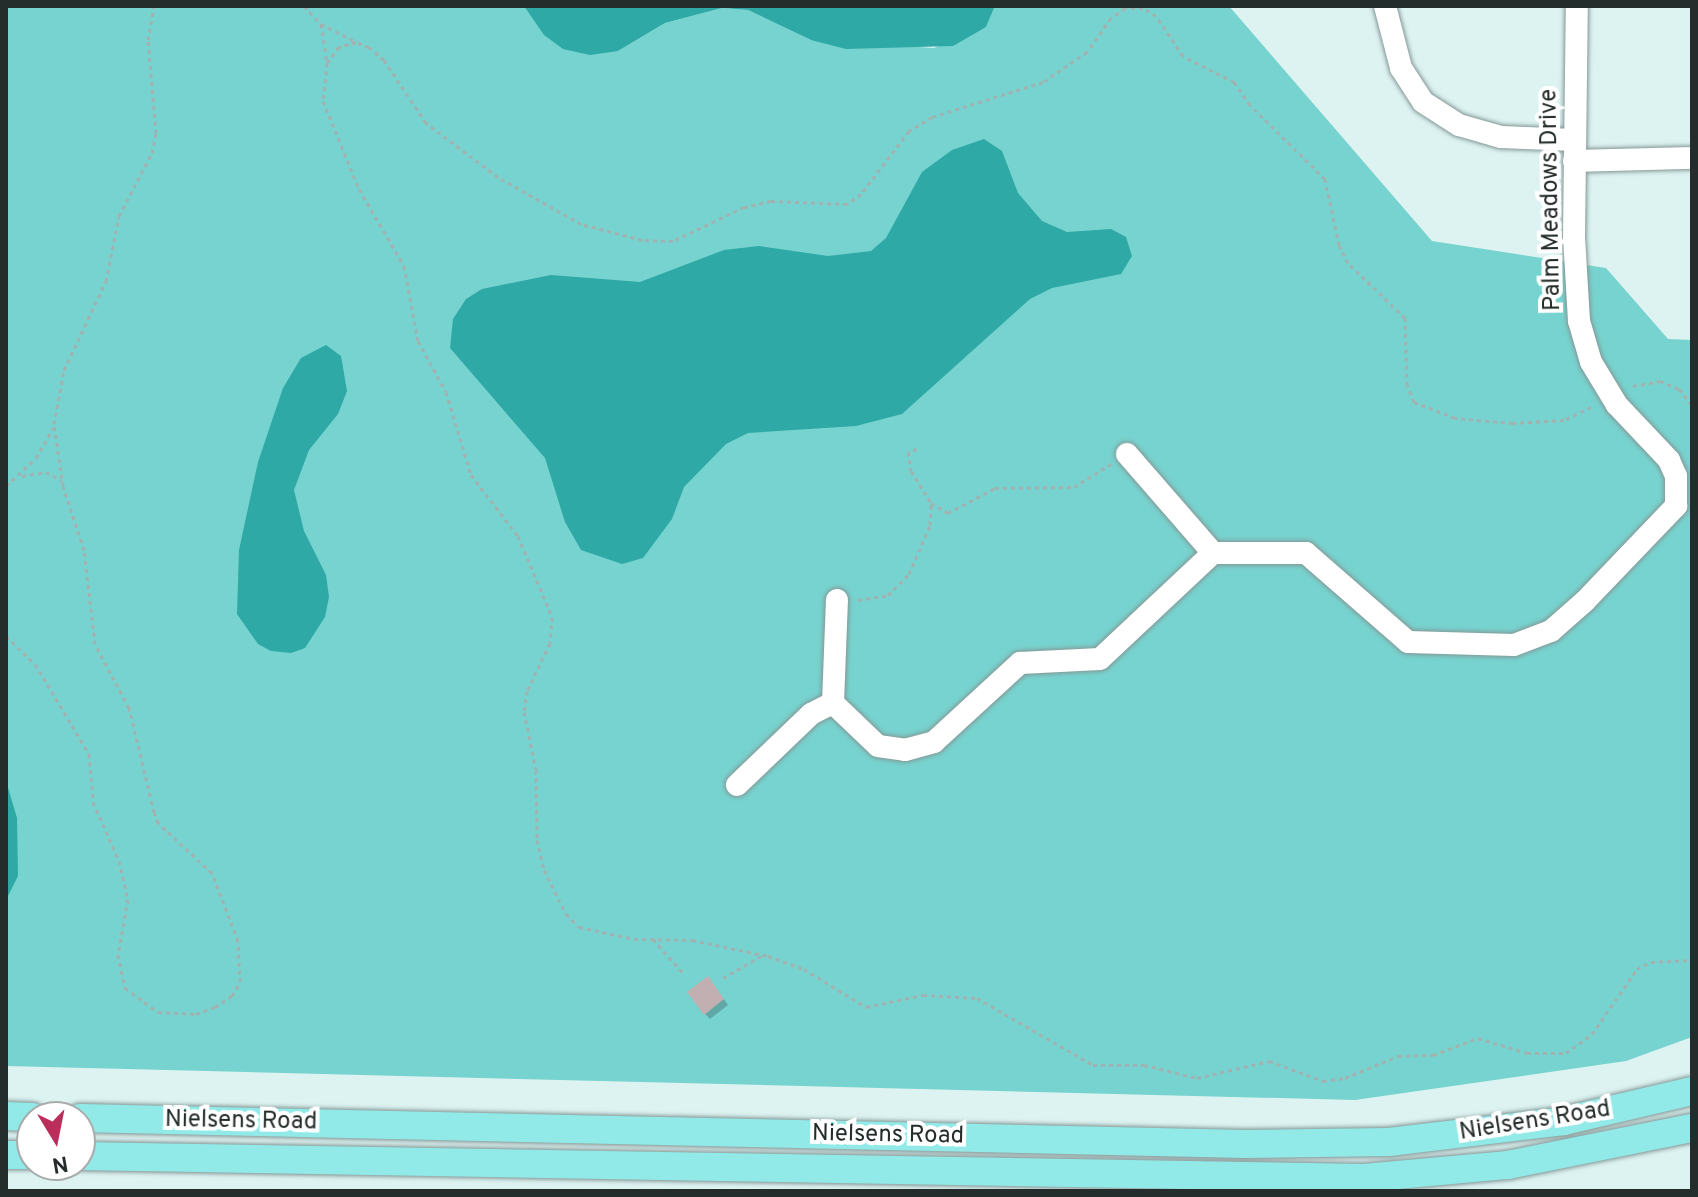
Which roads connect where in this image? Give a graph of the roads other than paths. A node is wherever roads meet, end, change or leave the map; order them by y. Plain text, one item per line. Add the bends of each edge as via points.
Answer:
1 (1385, 6) edge
2 (1577, 6) edge
3 (1574, 150) junction
4 (1692, 158) edge
5 (1127, 454) road end
6 (1213, 553) junction
7 (837, 600) road end
8 (833, 703) junction
9 (737, 785) dead end
10 (1692, 1091) edge
11 (96, 1118) edge
12 (1692, 1128) edge
13 (96, 1156) edge

1 - 3 street via 1401,68 1423,102 1459,125
2 - 3 street, Palm Meadows Drive
3 - 4 street
3 - 6 street, Palm Meadows Drive via 1575,283 1591,362 1617,405 1669,460 1676,476 1676,506 1660,528 1551,631 1514,645 1408,642 1306,553
5 - 6 street
6 - 8 street via 1100,659 1020,663 934,742 905,750 878,746
7 - 8 street
8 - 9 street via 811,714
10 - 11 main road, Nielsens Road via 1564,1121 1389,1142 1245,1144
12 - 13 main road, Nielsens Road via 1508,1165 1364,1178

